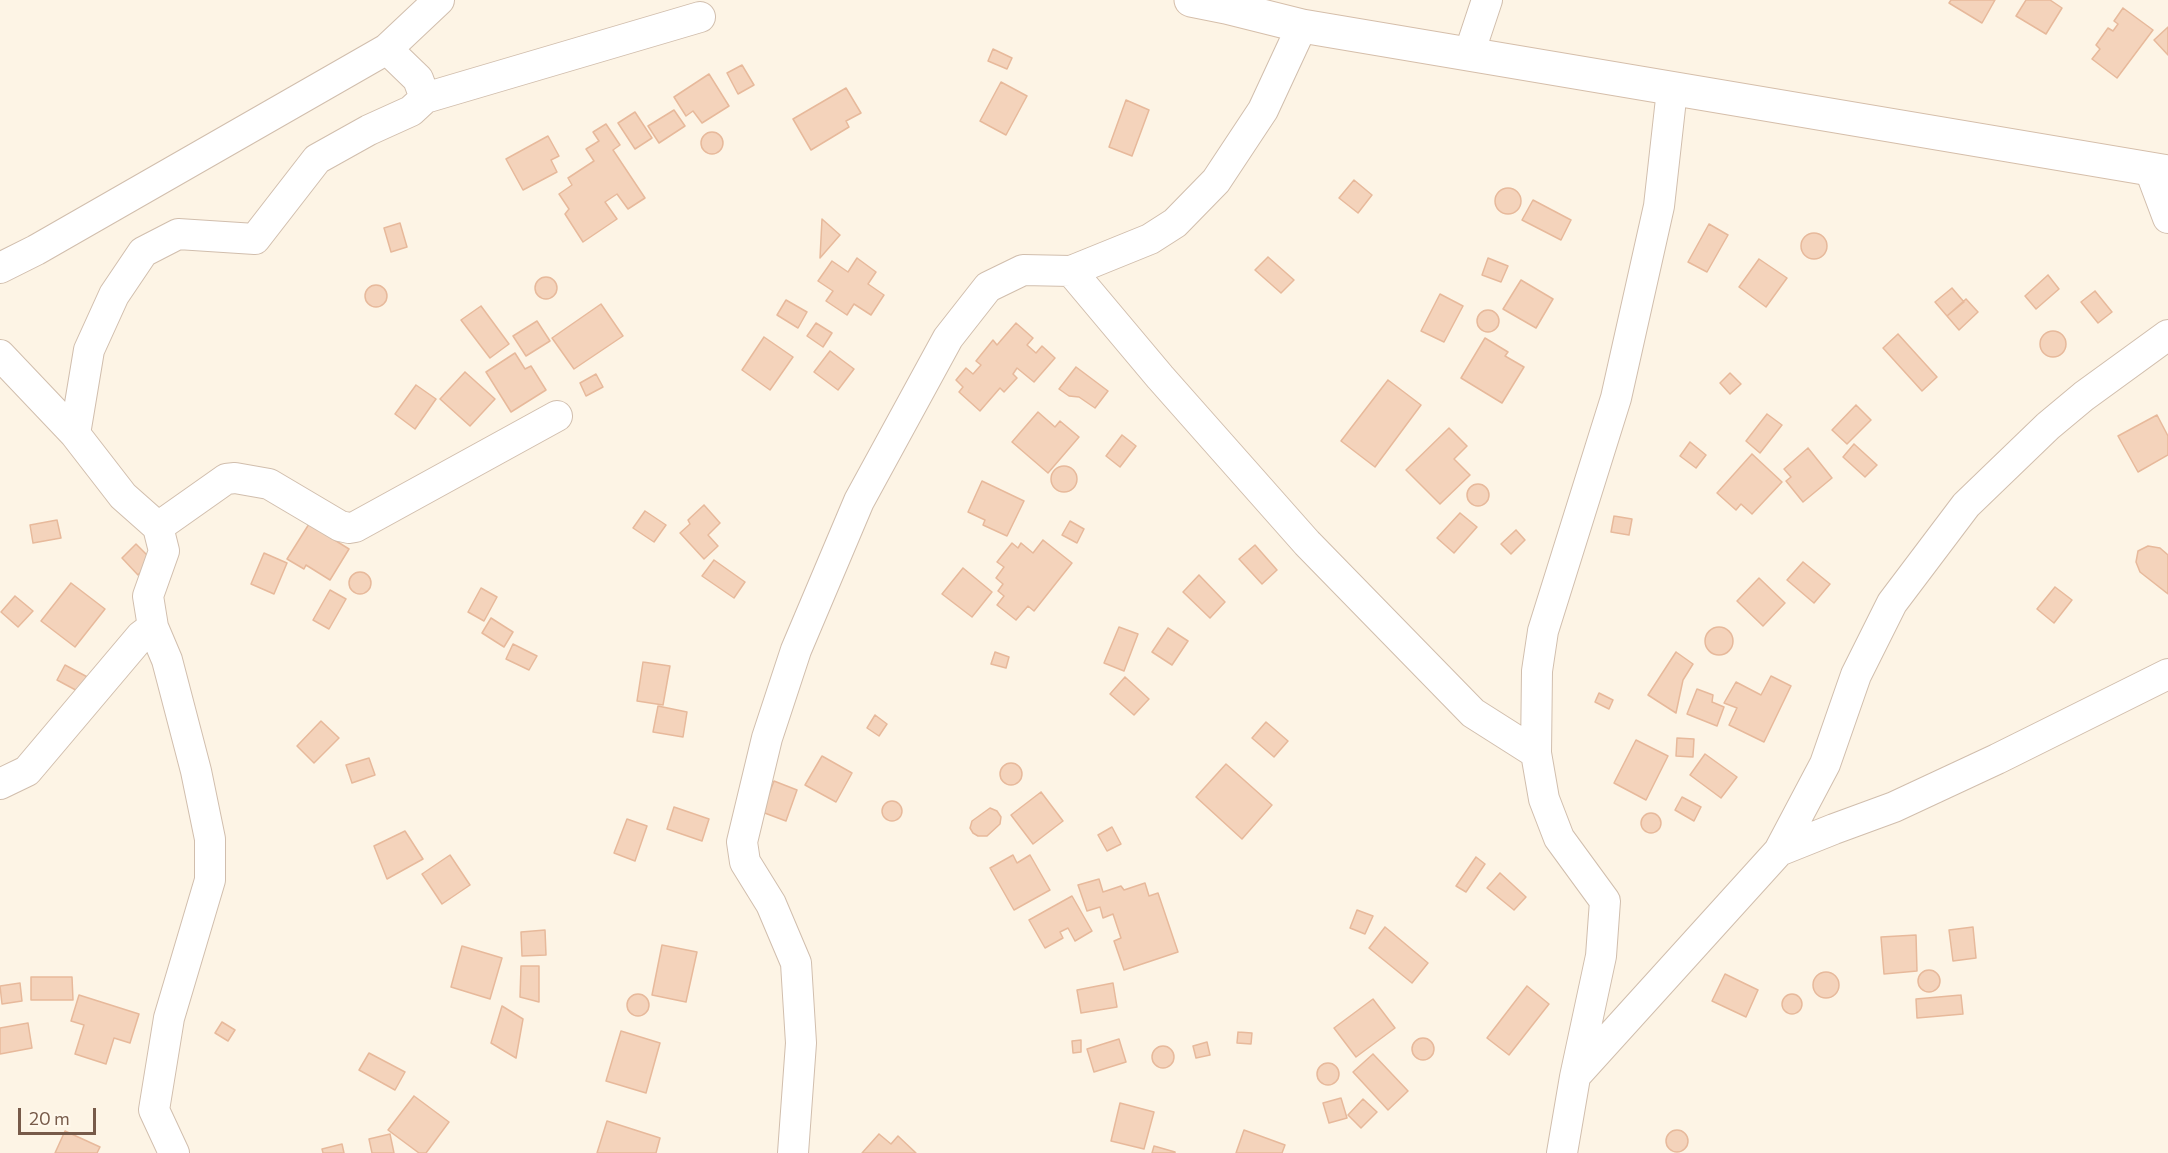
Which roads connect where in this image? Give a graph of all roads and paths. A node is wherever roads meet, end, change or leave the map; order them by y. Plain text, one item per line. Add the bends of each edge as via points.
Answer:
1 (439, 0) edge
2 (1191, 0) edge
3 (1487, 0) edge
4 (700, 16) dead end
5 (1302, 26) junction
6 (387, 49) junction
7 (1469, 54) junction
8 (1672, 90) junction
9 (425, 98) junction
10 (2159, 171) edge
11 (2168, 218) edge
12 (0, 268) edge
13 (1071, 271) junction
14 (2168, 335) edge
15 (0, 355) edge
16 (557, 416) dead end
17 (75, 434) junction
18 (158, 527) junction
19 (153, 627) junction
20 (2168, 674) edge
21 (1536, 753) junction
22 (0, 784) edge
23 (1779, 851) junction
24 (1575, 1077) junction
25 (174, 1153) edge
26 (793, 1153) edge
27 (1562, 1153) edge

1 - 6 street
2 - 5 street
3 - 7 street
4 - 9 street
5 - 7 street
5 - 13 street via 1263,110 1216,181 1175,223 1150,239
6 - 9 street via 418,79
6 - 12 street
7 - 8 street
8 - 10 street
8 - 21 street via 1659,206 1616,398 1543,631 1537,671
9 - 17 street via 411,111 317,159 255,239 178,234 143,252 114,295 89,350
10 - 11 street
13 - 21 street via 1315,551 1473,713
13 - 26 street via 1023,270 988,287 948,338 859,501 796,650 767,738 742,842 745,862 771,904 796,963 801,1043
14 - 23 street via 2048,426 1966,505 1892,603 1856,675 1825,764
15 - 17 street
16 - 18 street via 355,527 340,526 268,484 236,478 226,479
17 - 18 street via 123,496
18 - 19 street via 164,551 148,596
19 - 22 street via 141,636 27,771
19 - 25 street via 167,660 210,839 210,880 169,1018 154,1110
20 - 23 street via 1894,807
21 - 24 street via 1544,799 1559,838 1605,901 1600,956
23 - 24 street
24 - 27 street

